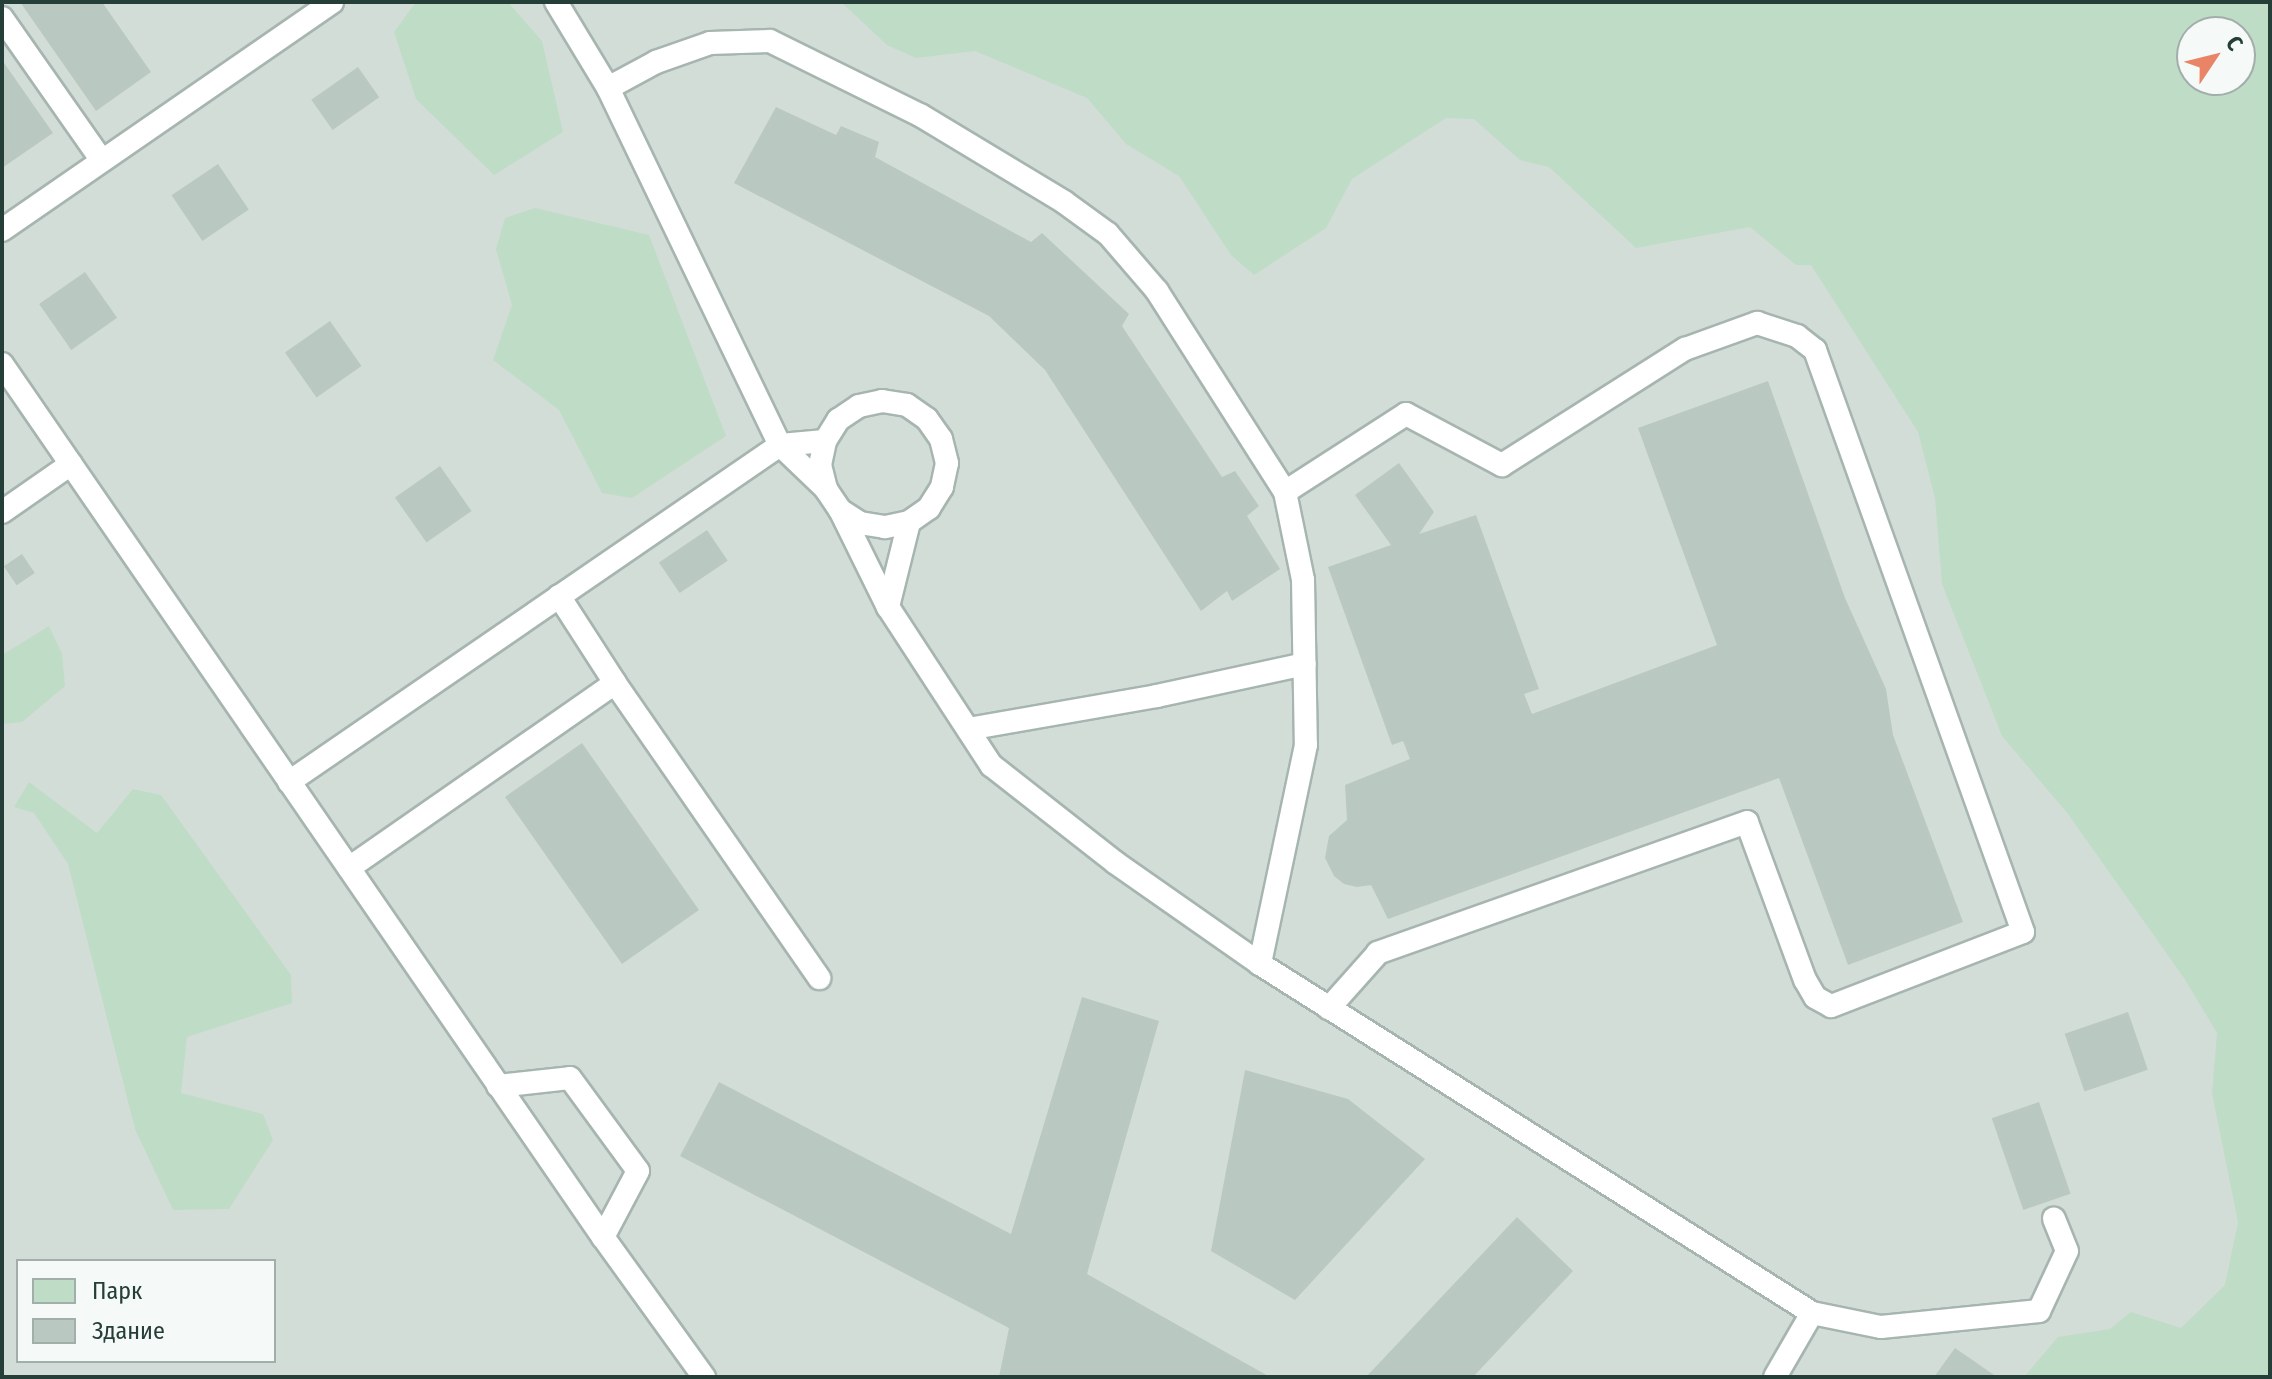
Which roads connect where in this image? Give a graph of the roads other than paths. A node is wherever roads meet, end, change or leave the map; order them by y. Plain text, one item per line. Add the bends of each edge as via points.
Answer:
1 (332, 2) edge
2 (556, 2) edge
3 (2, 18) edge
4 (608, 88) junction
5 (102, 161) junction
6 (2, 230) edge
7 (2, 364) edge
8 (825, 441) junction
9 (780, 445) junction
10 (71, 464) junction
11 (826, 489) junction
12 (1285, 492) junction
13 (840, 510) junction
14 (2, 512) edge
15 (909, 522) junction
16 (559, 596) junction
17 (888, 607) junction
18 (1305, 664) junction
19 (615, 683) junction
20 (968, 729) junction
21 (289, 782) junction
22 (349, 868) junction
23 (1260, 964) junction
24 (819, 978) dead end
25 (1329, 1008) junction
26 (498, 1086) junction
27 (2054, 1219) dead end
28 (603, 1237) junction
29 (1812, 1313) junction
30 (704, 1377) edge
31 (1775, 1377) edge

1 - 5 lane
2 - 4 lane
3 - 5 lane
4 - 9 lane
4 - 12 lane via 656,62 710,43 770,41 920,115 1108,234 1157,291
5 - 6 lane
7 - 10 lane
8 - 9 lane
8 - 11 lane via 820,465
8 - 15 lane via 838,420 859,406 882,401 907,405 927,419 941,439 947,463 942,487 929,508
9 - 11 lane
9 - 16 lane
10 - 14 lane
10 - 21 lane
11 - 13 lane
12 - 18 lane via 1303,580
12 - 25 lane via 1406,414 1502,465 1685,349 1757,323 1797,336 1815,350 2023,932 1831,1006 1815,997 1805,980 1747,822 1378,953
13 - 15 lane via 860,523 885,527
13 - 17 lane
15 - 17 lane
16 - 19 lane
16 - 21 lane
17 - 20 lane
18 - 20 lane
18 - 23 lane via 1306,745
19 - 22 lane
19 - 24 lane
20 - 23 lane via 991,765 1116,863
21 - 22 lane
22 - 26 lane
23 - 25 lane
25 - 29 lane
26 - 28 lane
26 - 28 lane via 570,1078 638,1171
27 - 29 lane via 2067,1251 2039,1311 1881,1327
28 - 30 lane
29 - 31 lane

